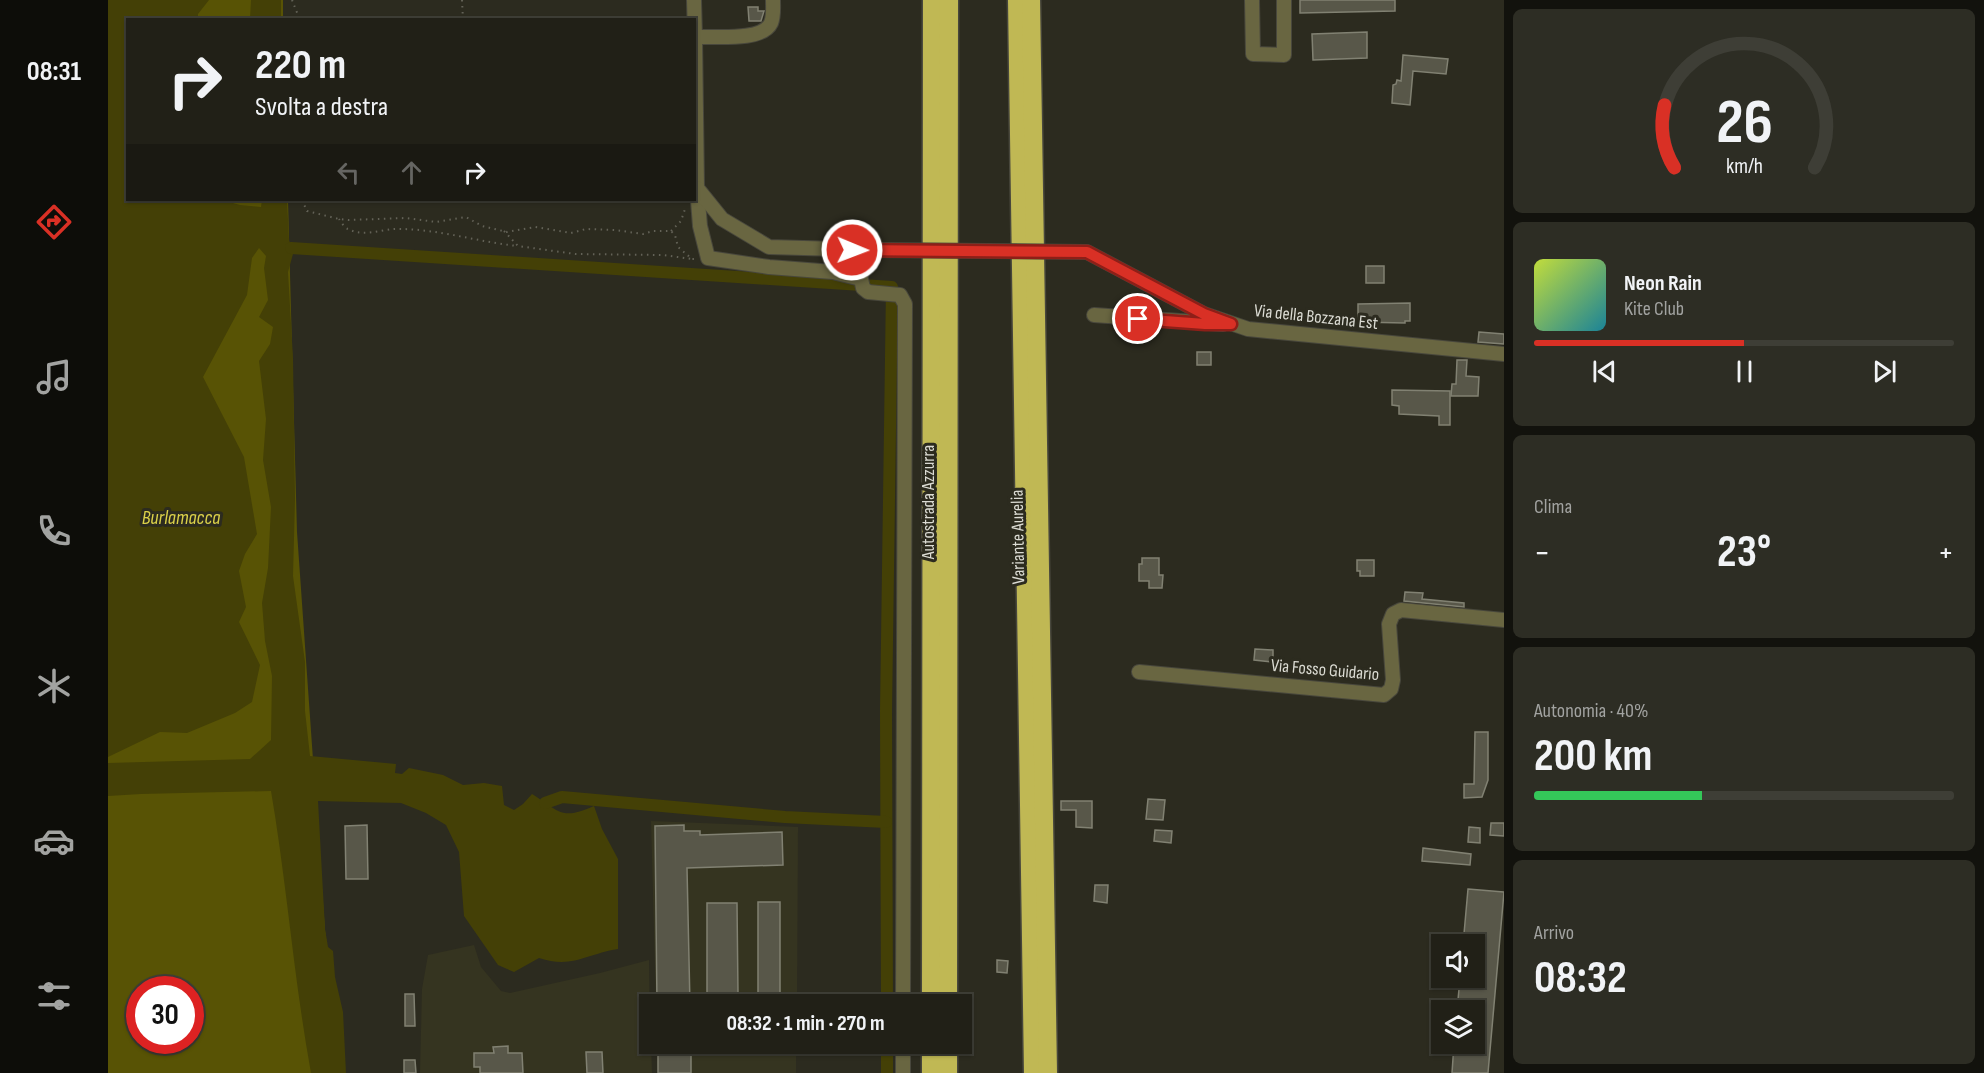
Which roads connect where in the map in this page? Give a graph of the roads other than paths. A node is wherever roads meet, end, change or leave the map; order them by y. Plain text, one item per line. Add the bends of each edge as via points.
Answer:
1 (694, 0) edge
2 (773, 0) edge
3 (932, 0) edge
4 (949, 0) edge
5 (1017, 0) edge
6 (1030, 0) edge
7 (1252, 0) edge
8 (1284, 0) edge
9 (694, 18) edge
10 (696, 37) edge
11 (696, 112) edge
12 (697, 188) junction
13 (1094, 315) dead end
14 (1231, 324) junction
15 (1504, 354) edge
16 (1504, 620) edge
17 (1139, 672) dead end
18 (903, 994) edge
19 (931, 994) edge
20 (948, 994) edge
21 (903, 1054) edge
22 (931, 1054) edge
23 (948, 1054) edge
24 (903, 1073) edge
25 (931, 1073) edge
26 (948, 1073) edge
27 (1033, 1073) edge
28 (1048, 1073) edge

1 - 9 street
2 - 10 street via 773,14 765,30 754,35
3 - 19 highway, Autostrada Azzurra
4 - 20 highway, Autostrada Azzurra
5 - 27 highway, Variante Aurelia
6 - 28 highway, Variante Aurelia
7 - 8 street via 1253,54 1284,55
11 - 12 street
12 - 14 street, Via della Bozzana Est, bridge via 722,219 769,248 1087,252 1204,314
12 - 18 street via 708,258 833,272 862,283 868,292 894,295 905,303
13 - 14 street
14 - 15 street, Via della Bozzana Est via 1248,329
16 - 17 street, Via Fosso Guidario via 1401,610 1393,614 1389,624 1393,680 1384,695
21 - 24 street
22 - 25 highway
23 - 26 highway

